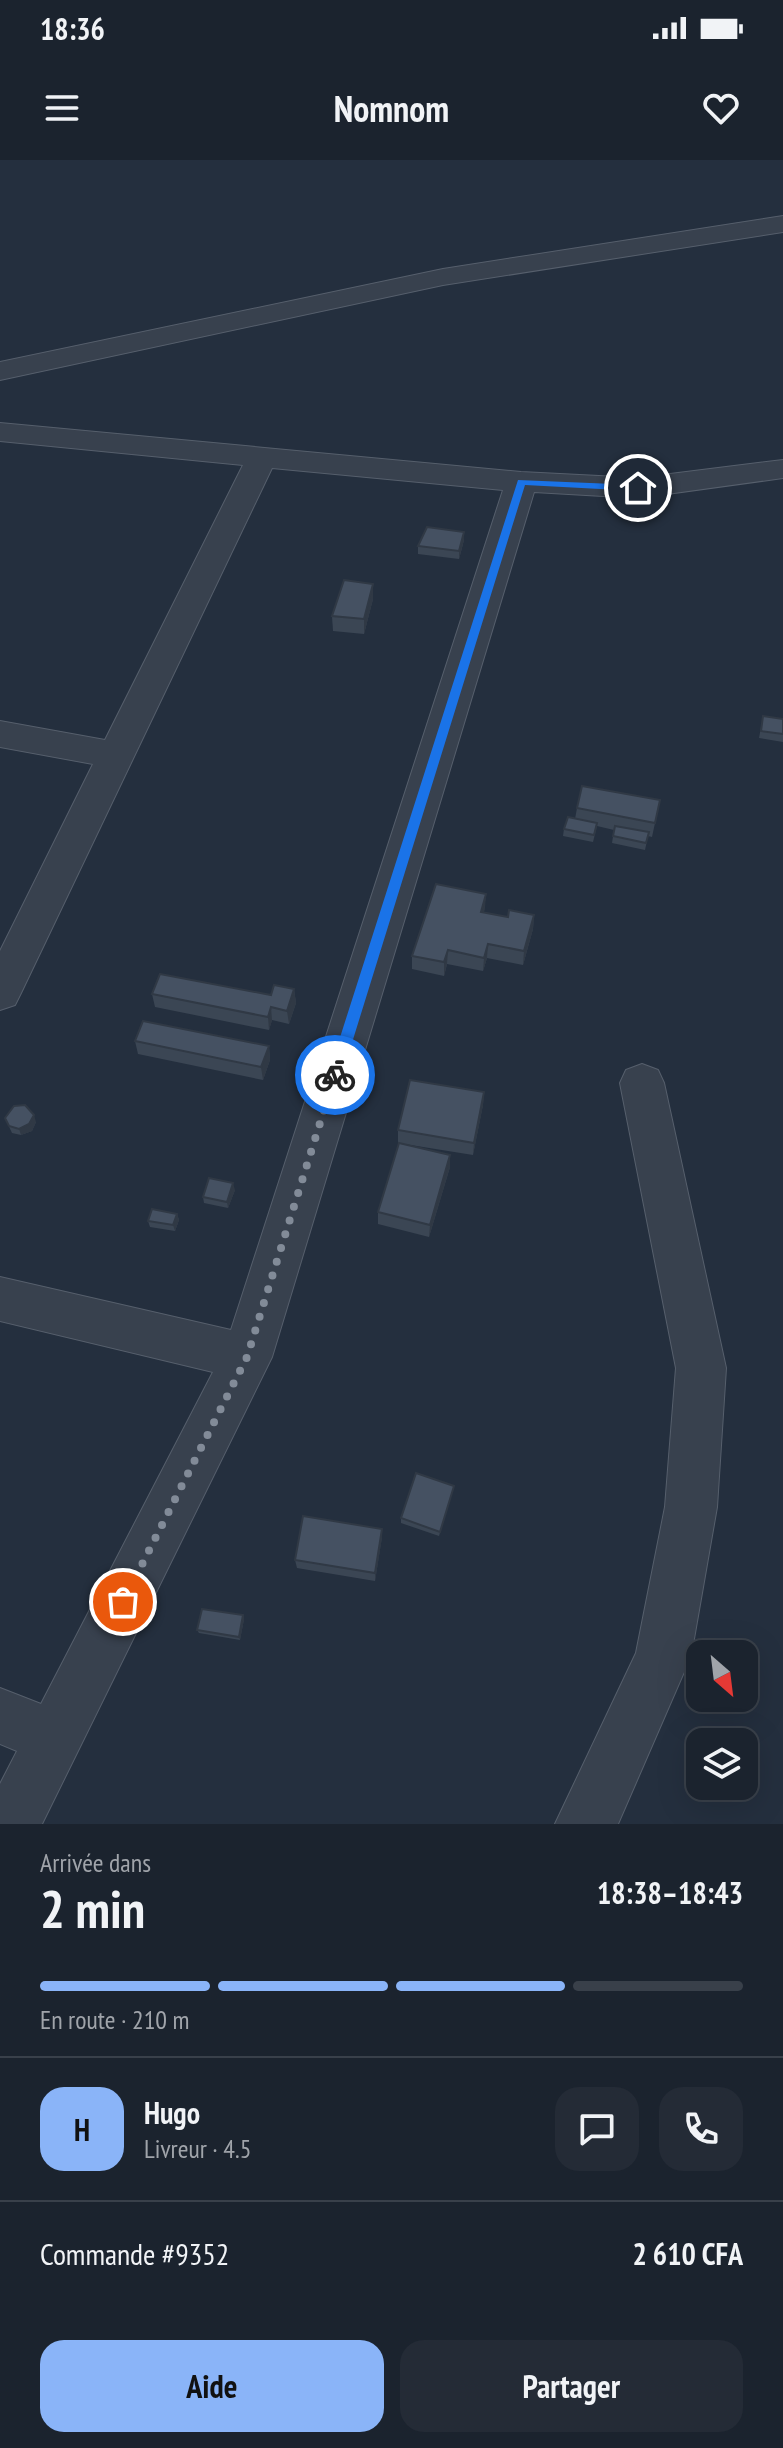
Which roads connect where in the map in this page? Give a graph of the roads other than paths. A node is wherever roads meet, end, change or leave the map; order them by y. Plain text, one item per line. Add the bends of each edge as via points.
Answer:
1 (783, 224) edge
2 (0, 371) edge
3 (0, 432) edge
4 (262, 457) junction
5 (783, 469) edge
6 (521, 482) junction
7 (0, 734) edge
8 (116, 755) junction
9 (0, 993) edge
10 (642, 1083) dead end
11 (0, 1299) edge
12 (247, 1357) junction
13 (0, 1716) edge
14 (55, 1738) junction
15 (11, 1824) edge
16 (585, 1824) edge

1 - 2 street via 443,277
3 - 4 street
4 - 6 street
4 - 8 street
5 - 6 street via 638,488
6 - 12 street
7 - 8 street
8 - 9 street
10 - 16 street via 701,1368 691,1507 663,1656
11 - 12 street
12 - 14 street
13 - 14 street
14 - 15 street

